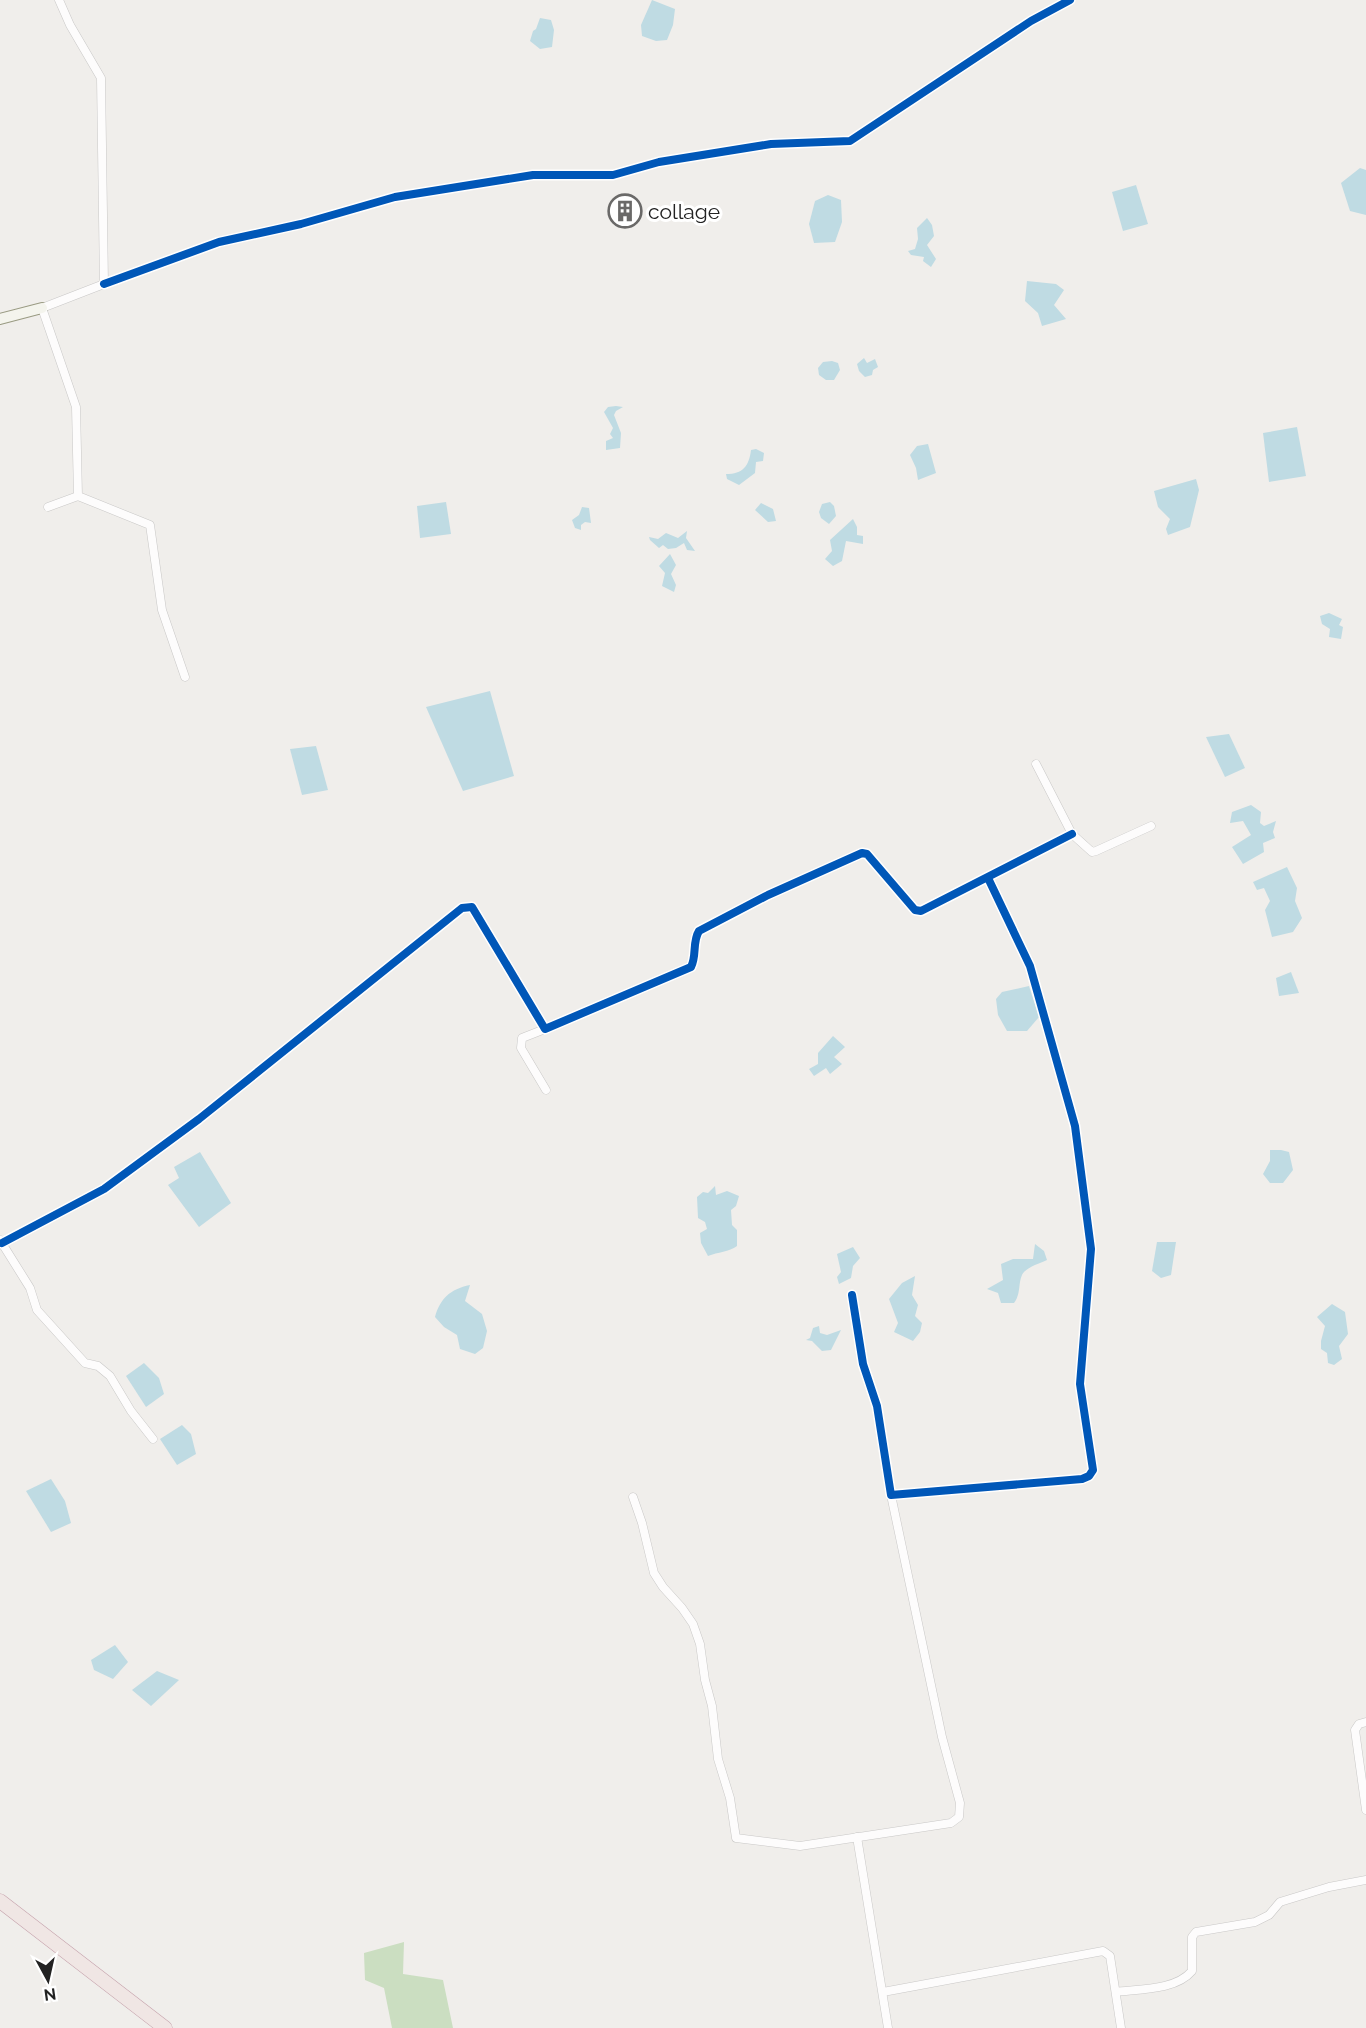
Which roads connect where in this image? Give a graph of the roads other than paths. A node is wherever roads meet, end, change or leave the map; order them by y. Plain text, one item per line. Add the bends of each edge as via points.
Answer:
1 (59, 0) edge
2 (1070, 0) edge
3 (104, 284) junction
4 (42, 308) junction
5 (0, 319) edge
6 (78, 496) junction
7 (48, 507) dead end
8 (185, 677) dead end
9 (1036, 764) dead end
10 (1151, 826) dead end
11 (1072, 834) junction
12 (988, 878) junction
13 (545, 1029) junction
14 (546, 1089) dead end
15 (1, 1242) edge
16 (852, 1295) dead end
17 (153, 1439) dead end
18 (891, 1495) junction
19 (633, 1497) dead end
20 (1366, 1722) edge
21 (1366, 1810) edge
22 (857, 1838) junction
23 (1366, 1880) edge
24 (0, 1901) edge
25 (883, 1992) junction
26 (1116, 1992) junction
27 (165, 2028) edge
28 (888, 2028) edge
29 (1121, 2028) edge

1 - 3 street via 101,78
2 - 3 street via 1030,21 850,141 771,144 659,162 613,176 533,175 395,197 219,242
3 - 4 street
4 - 5 main road
4 - 6 street via 76,407
6 - 7 street
6 - 8 street via 150,525 162,610
9 - 11 street
10 - 11 street via 1094,852
11 - 12 street
12 - 13 street via 927,909 915,910 862,853 699,931 691,967
12 - 18 street via 1030,966 1075,1126 1091,1249 1080,1384 1092,1470 1082,1479
13 - 14 street via 522,1038 521,1048
13 - 15 street via 472,907 462,908 199,1119 104,1189
15 - 17 street via 30,1288 37,1310 85,1363 98,1366 110,1376
16 - 18 street via 862,1364 877,1406
18 - 22 street via 942,1737 960,1803 959,1817 951,1823
19 - 22 street via 654,1573 693,1624 700,1644 718,1759 730,1798 736,1838 800,1846
20 - 21 street via 1355,1730
22 - 25 street
23 - 26 street via 1280,1902 1269,1915 1255,1922 1196,1932 1192,1937 1192,1971 1186,1978 1173,1984
24 - 27 highway
25 - 26 street via 1103,1951 1110,1956
25 - 28 street
26 - 29 street

